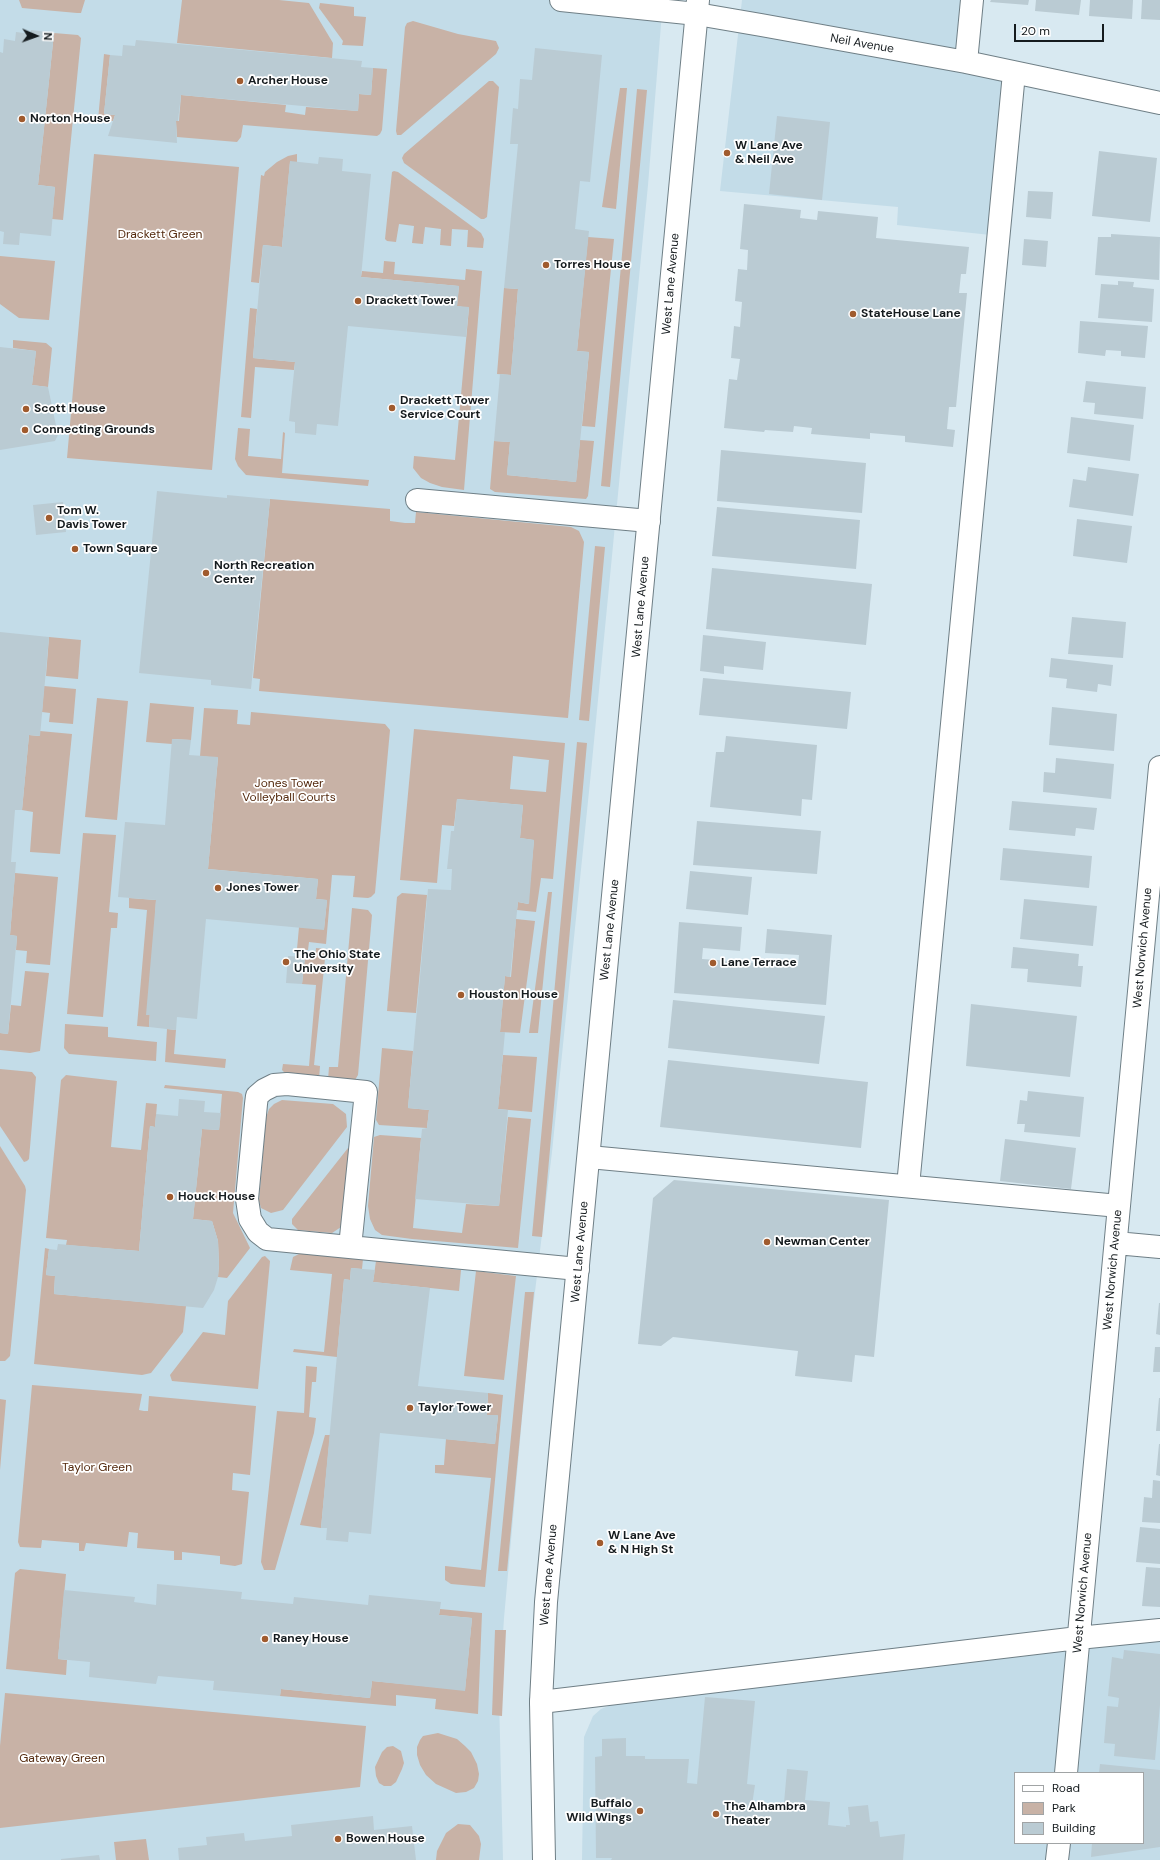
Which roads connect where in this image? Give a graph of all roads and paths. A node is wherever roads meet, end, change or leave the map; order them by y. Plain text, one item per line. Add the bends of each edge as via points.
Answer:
1 (561, 0) edge
2 (972, 0) edge
3 (697, 7) edge
4 (966, 62) junction
5 (1014, 73) junction
6 (1160, 103) edge
7 (417, 500) dead end
8 (649, 522) junction
9 (1160, 767) edge
10 (589, 1157) junction
11 (908, 1186) junction
12 (1119, 1206) junction
13 (1116, 1243) junction
14 (350, 1247) junction
15 (1160, 1247) edge
16 (578, 1269) junction
17 (1160, 1630) edge
18 (1078, 1638) junction
19 (541, 1702) junction
20 (1066, 1772) edge
21 (1059, 1844) edge
22 (544, 1860) edge
23 (1057, 1860) edge

1 - 3 main road, Neil Avenue
2 - 4 main road
3 - 4 main road, Neil Avenue
3 - 8 main road, West Lane Avenue
4 - 5 main road, Neil Avenue
5 - 6 main road, Neil Avenue
5 - 11 main road
7 - 8 main road
8 - 10 main road, West Lane Avenue
9 - 12 main road, West Norwich Avenue
10 - 11 main road
10 - 16 main road, West Lane Avenue
11 - 12 main road
12 - 13 main road, West Norwich Avenue
13 - 15 main road
13 - 18 main road, West Norwich Avenue
14 - 14 main road via 366,1092 287,1084 274,1085 264,1090 257,1096 256,1104 247,1199 250,1219 258,1232 267,1238
14 - 16 main road
16 - 19 main road, West Lane Avenue via 546,1602
17 - 18 main road
18 - 19 main road
18 - 20 main road, West Norwich Avenue
19 - 22 main road, West Lane Avenue
21 - 23 main road

